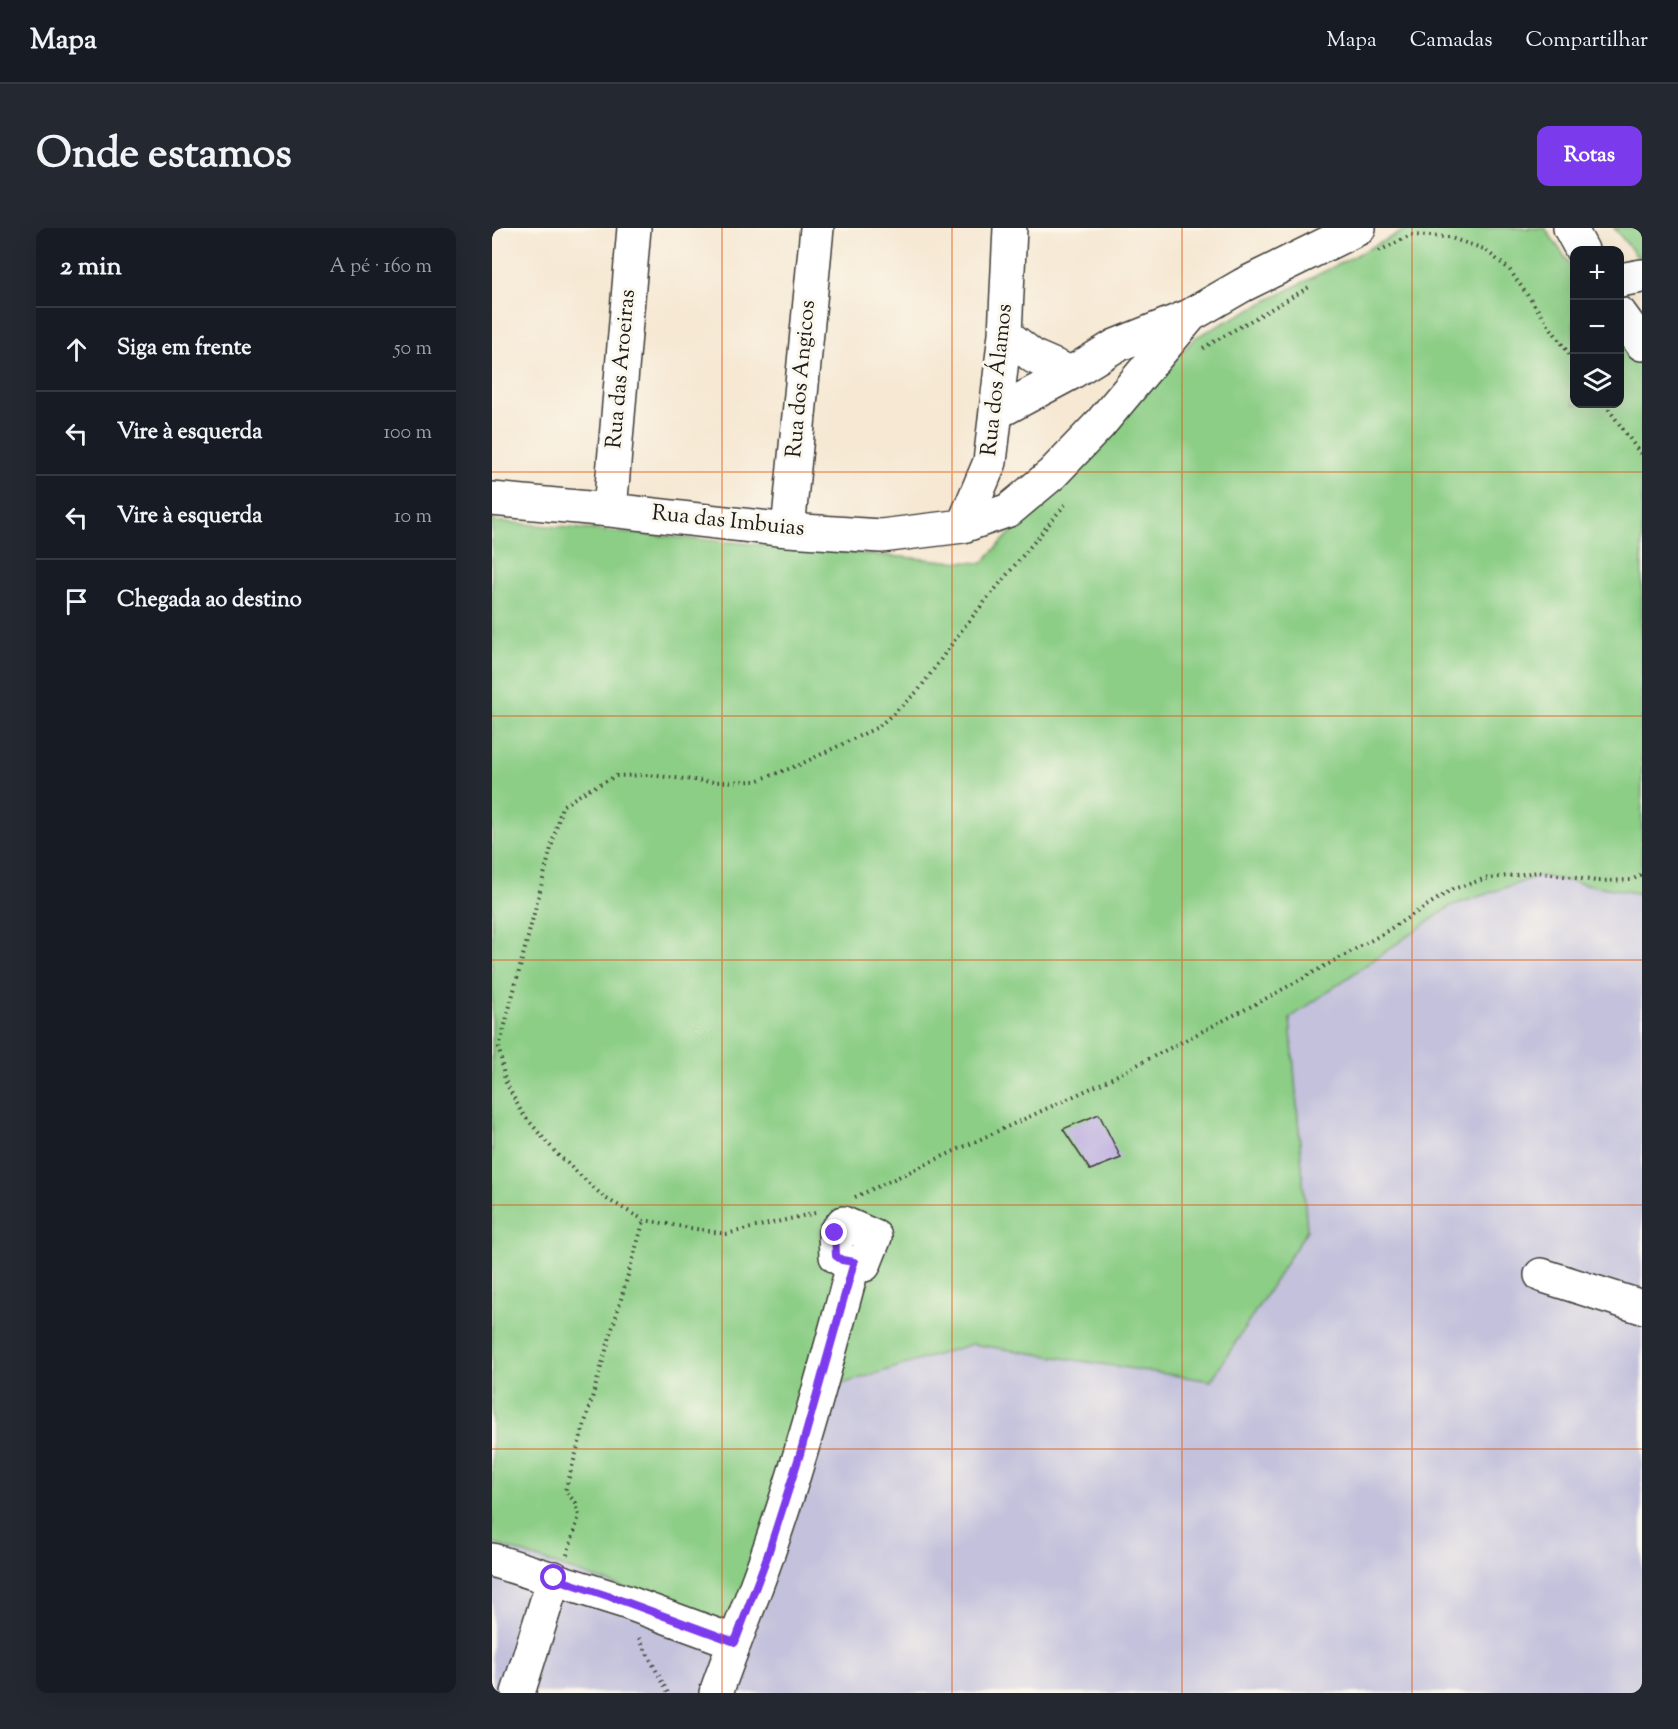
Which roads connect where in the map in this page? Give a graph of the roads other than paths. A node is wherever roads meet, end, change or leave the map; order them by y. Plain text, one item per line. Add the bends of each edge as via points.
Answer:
1 (634, 228) edge
2 (817, 228) edge
3 (1010, 228) edge
4 (1570, 228) edge
5 (1364, 242) edge
6 (1580, 246) edge
7 (1642, 276) edge
8 (1624, 279) edge
9 (1191, 315) junction
10 (1624, 319) edge
11 (1005, 334) junction
12 (1642, 344) edge
13 (1071, 373) junction
14 (996, 413) junction
15 (492, 499) edge
16 (610, 510) junction
17 (963, 526) junction
18 (788, 530) junction
19 (854, 1262) dead end
20 (1541, 1275) dead end
21 (1642, 1307) edge
22 (492, 1560) edge
23 (557, 1579) junction
24 (735, 1642) junction
25 (518, 1693) edge
26 (716, 1693) edge

1 - 16 street, Rua das Aroeiras
2 - 18 street, Rua dos Angicos
3 - 11 street, Rua dos Álamos
4 - 6 street
5 - 9 street via 1243,285
7 - 8 street
9 - 13 street via 1115,346
9 - 17 street, Rua das Imbuias via 1100,424 1052,474 1009,510
10 - 12 street
11 - 13 street via 1034,357
11 - 14 street, Rua dos Álamos
13 - 14 street
14 - 17 street, Rua dos Álamos via 990,462
15 - 16 street, Rua das Imbuias
16 - 18 street, Rua das Imbuias
17 - 18 street, Rua das Imbuias via 881,536
19 - 24 street via 793,1477
20 - 21 street
22 - 23 street
23 - 24 street
23 - 25 street
24 - 26 street

